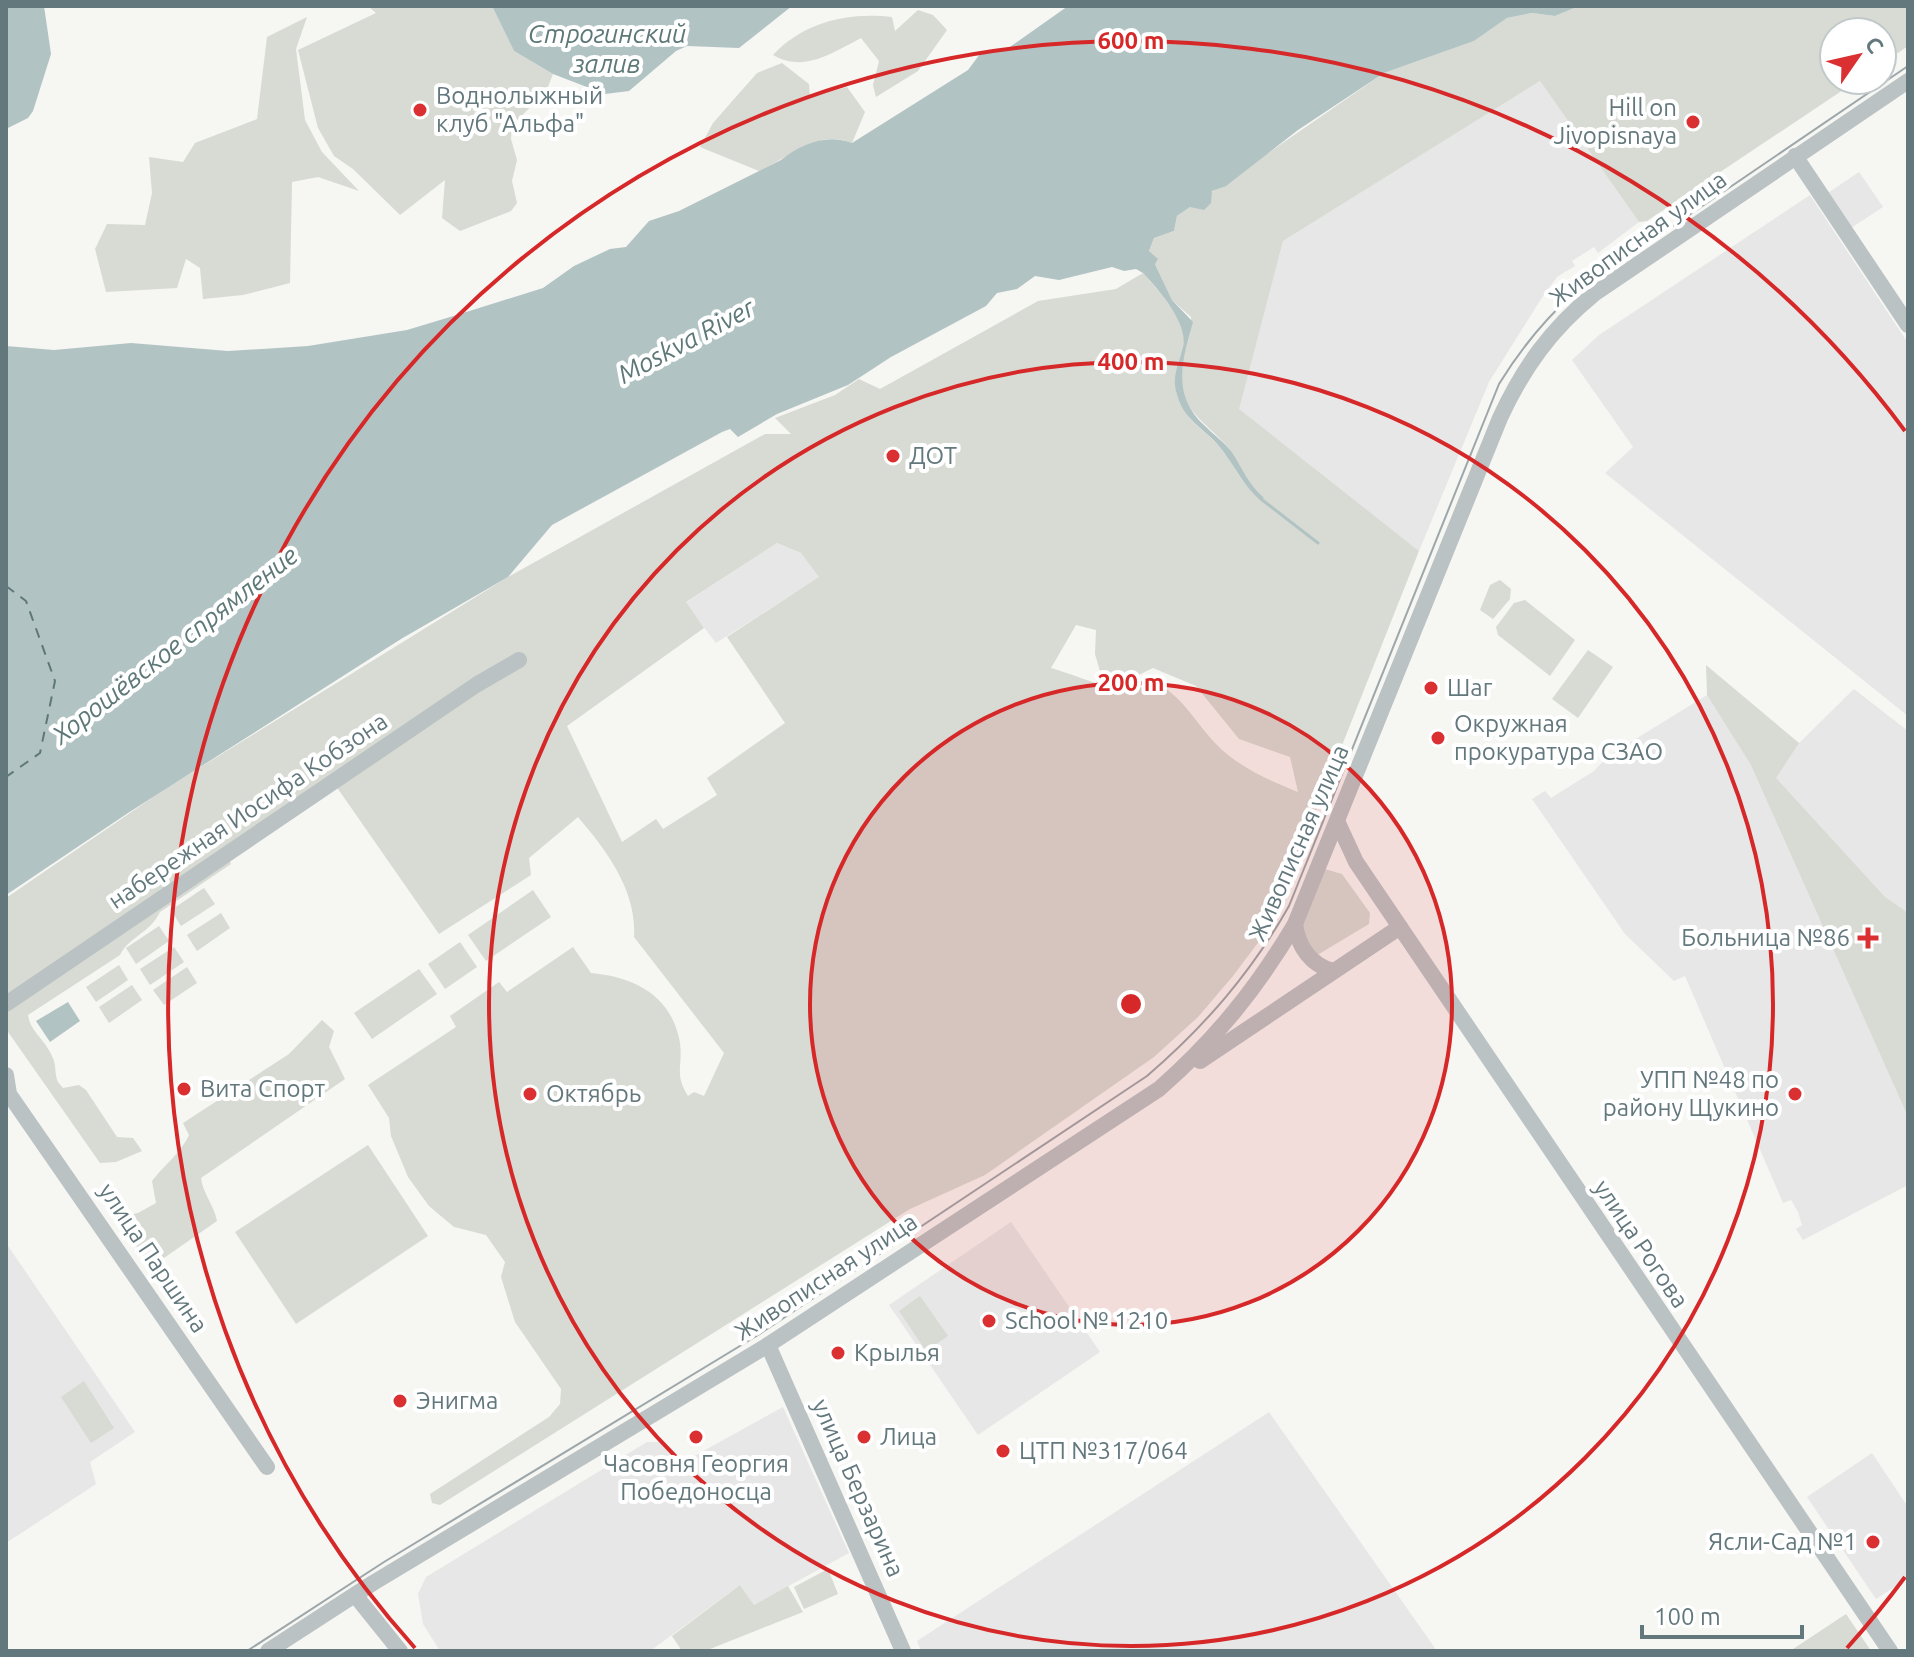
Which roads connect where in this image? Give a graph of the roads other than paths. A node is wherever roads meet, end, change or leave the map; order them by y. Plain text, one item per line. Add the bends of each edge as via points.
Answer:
1 (1908, 81) edge
2 (1795, 156) junction
3 (1908, 325) edge
4 (519, 660) dead end
5 (1338, 823) junction
6 (1322, 862) junction
7 (1356, 862) junction
8 (1295, 924) junction
9 (1400, 927) junction
10 (1333, 971) junction
11 (6, 1004) edge
12 (6, 1075) edge
13 (1159, 1089) junction
14 (8, 1095) edge
15 (768, 1345) junction
16 (267, 1467) dead end
17 (355, 1595) junction
18 (268, 1651) edge
19 (400, 1651) edge
20 (903, 1651) edge
21 (1890, 1651) edge

1 - 2 street, Живописная улица
2 - 3 street
2 - 5 street, Живописная улица via 1594,294 1554,330 1529,363 1500,418
4 - 11 street, набережная Иосифа Кобзона
5 - 6 street, Живописная улица
5 - 7 street, улица Рогова
6 - 7 street via 1339,856
6 - 8 street, Живописная улица
7 - 9 street, улица Рогова
8 - 10 street via 1311,960
8 - 13 street, Живописная улица via 1236,1013
9 - 10 street
9 - 21 street, улица Рогова
10 - 13 street
12 - 14 street, улица Паршина
13 - 15 street, Живописная улица
14 - 16 street, улица Паршина
15 - 17 street, Живописная улица
15 - 20 street, улица Берзарина
17 - 18 street, Живописная улица
17 - 19 street

